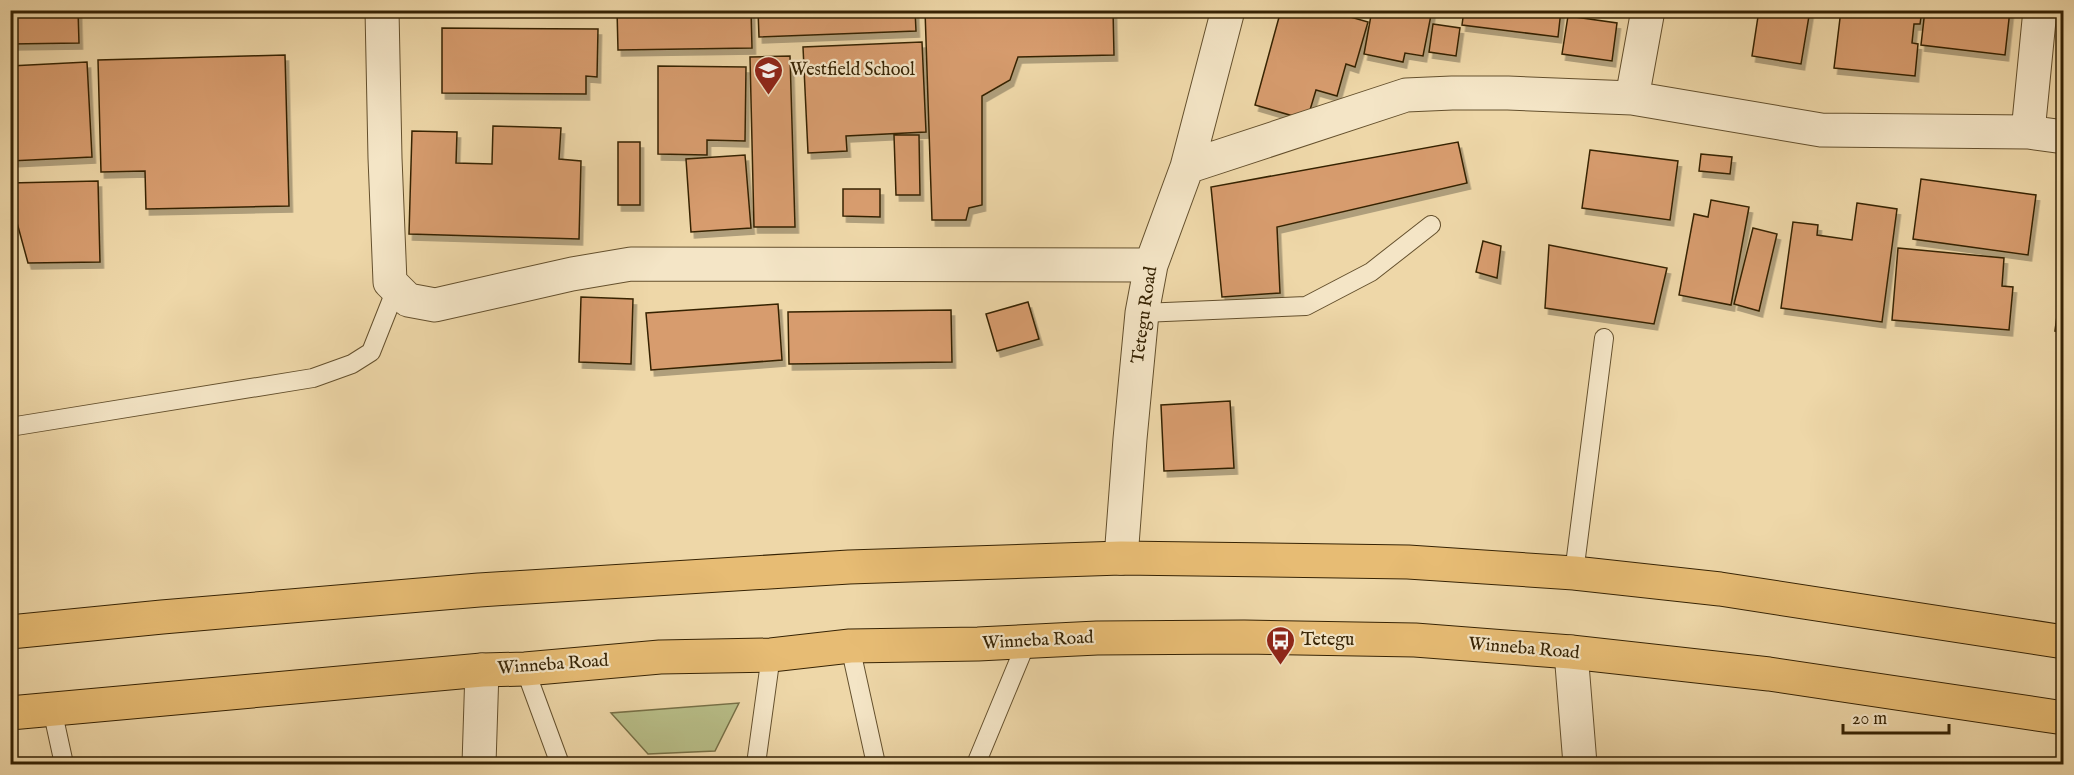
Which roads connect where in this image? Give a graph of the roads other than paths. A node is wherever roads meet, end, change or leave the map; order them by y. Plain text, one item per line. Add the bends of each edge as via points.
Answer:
1 (382, 10) edge
2 (1228, 10) edge
3 (1648, 10) edge
4 (2040, 10) edge
5 (1632, 98) junction
6 (2028, 132) junction
7 (2064, 137) edge
8 (1187, 167) junction
9 (1431, 225) dead end
10 (1151, 265) junction
11 (396, 289) junction
12 (1142, 313) junction
13 (1604, 338) dead end
14 (10, 427) edge
15 (1121, 558) junction
16 (1574, 573) junction
17 (10, 632) edge
18 (1027, 641) junction
19 (2064, 642) edge
20 (850, 646) junction
21 (1571, 652) junction
22 (771, 655) junction
23 (525, 669) junction
24 (482, 670) junction
25 (52, 709) junction
26 (10, 713) edge
27 (2064, 718) edge
28 (64, 765) edge
29 (479, 765) edge
30 (560, 765) edge
31 (756, 765) edge
32 (876, 765) edge
33 (976, 765) edge
34 (1580, 765) edge

1 - 11 street via 390,282
2 - 8 street, Tetegu Road
3 - 5 street
4 - 6 street
5 - 6 street via 1821,130
5 - 8 street via 1508,93 1406,95
6 - 7 street
8 - 10 street, Tetegu Road
9 - 12 lane via 1371,272 1306,306
10 - 11 street via 631,264 435,305 408,300
10 - 12 street, Tetegu Road
11 - 14 lane via 371,352 352,364 313,378
12 - 15 street, Tetegu Road
13 - 16 lane
15 - 16 highway via 1408,562
15 - 17 highway via 849,567 479,590
16 - 19 highway via 1720,589
18 - 20 highway, Winneba Road
18 - 21 highway, Winneba Road via 1244,637 1415,640
18 - 33 lane
20 - 22 highway, Winneba Road
20 - 32 lane
21 - 27 highway, Winneba Road via 1769,674
21 - 34 street
22 - 23 highway, Winneba Road via 660,657
22 - 31 lane
23 - 24 highway, Winneba Road
23 - 30 lane
24 - 25 highway, Winneba Road
24 - 29 street
25 - 26 highway, Winneba Road
25 - 28 lane

